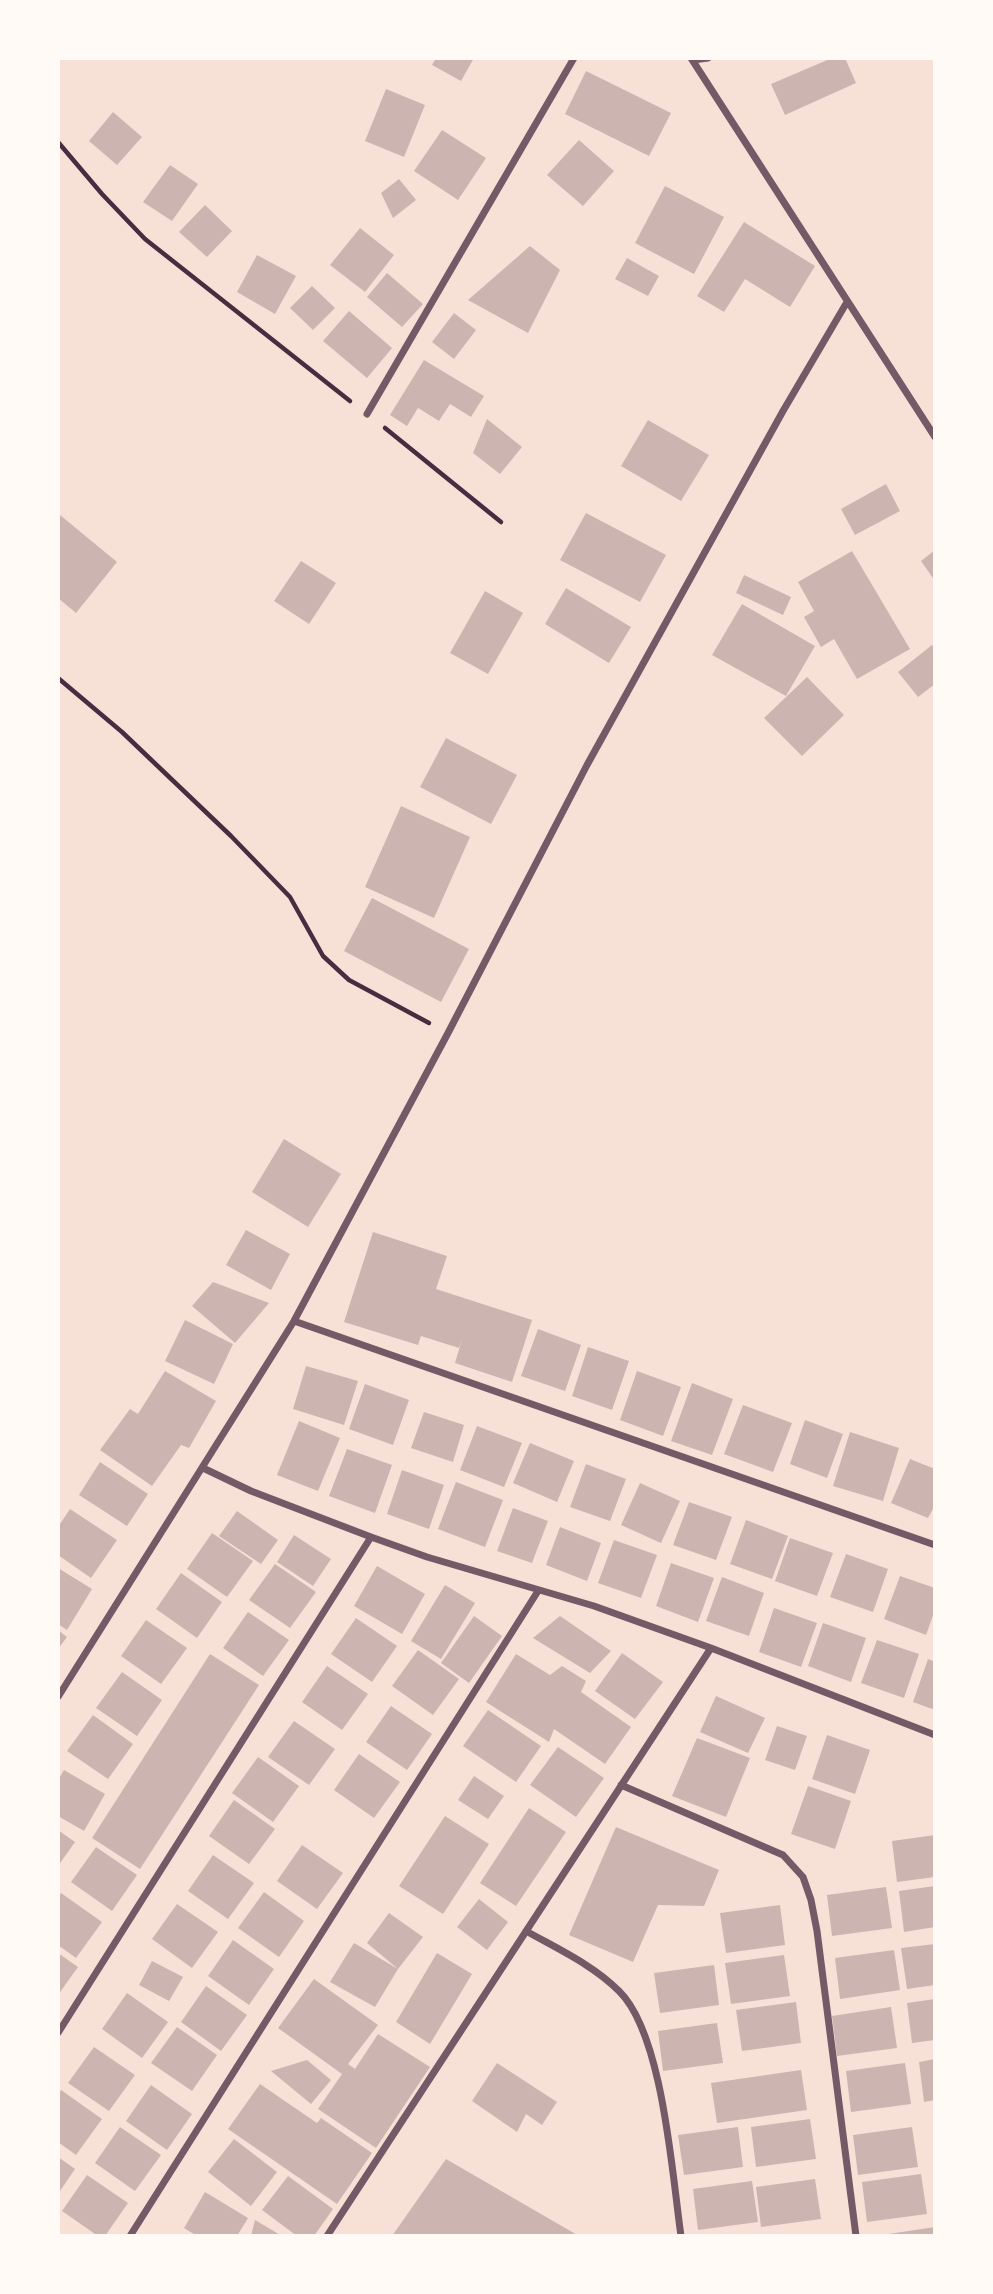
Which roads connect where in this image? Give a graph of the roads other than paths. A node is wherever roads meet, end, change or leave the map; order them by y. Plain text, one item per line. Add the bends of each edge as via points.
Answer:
1 (574, 58) edge
2 (708, 58) edge
3 (692, 59) edge
4 (847, 302) junction
5 (367, 414) road end
6 (935, 437) edge
7 (294, 1321) junction
8 (203, 1468) junction
9 (371, 1537) junction
10 (935, 1545) edge
11 (537, 1591) junction
12 (710, 1648) junction
13 (58, 1697) edge
14 (935, 1735) edge
15 (621, 1785) junction
16 (526, 1931) junction
17 (58, 2033) edge
18 (130, 2236) edge
19 (327, 2236) edge
20 (681, 2236) edge
21 (856, 2236) edge

1 - 5 street
2 - 3 street
3 - 4 street
4 - 6 street
4 - 7 street via 587,765
7 - 8 street
7 - 10 street
8 - 9 street
8 - 13 street
9 - 11 street
9 - 17 street
11 - 12 street via 594,1606
11 - 18 street
12 - 14 street
12 - 15 street
15 - 16 street
15 - 21 street via 783,1855 803,1877 817,1931
16 - 19 street
16 - 20 street via 599,1973 622,1993 642,2025 661,2093

